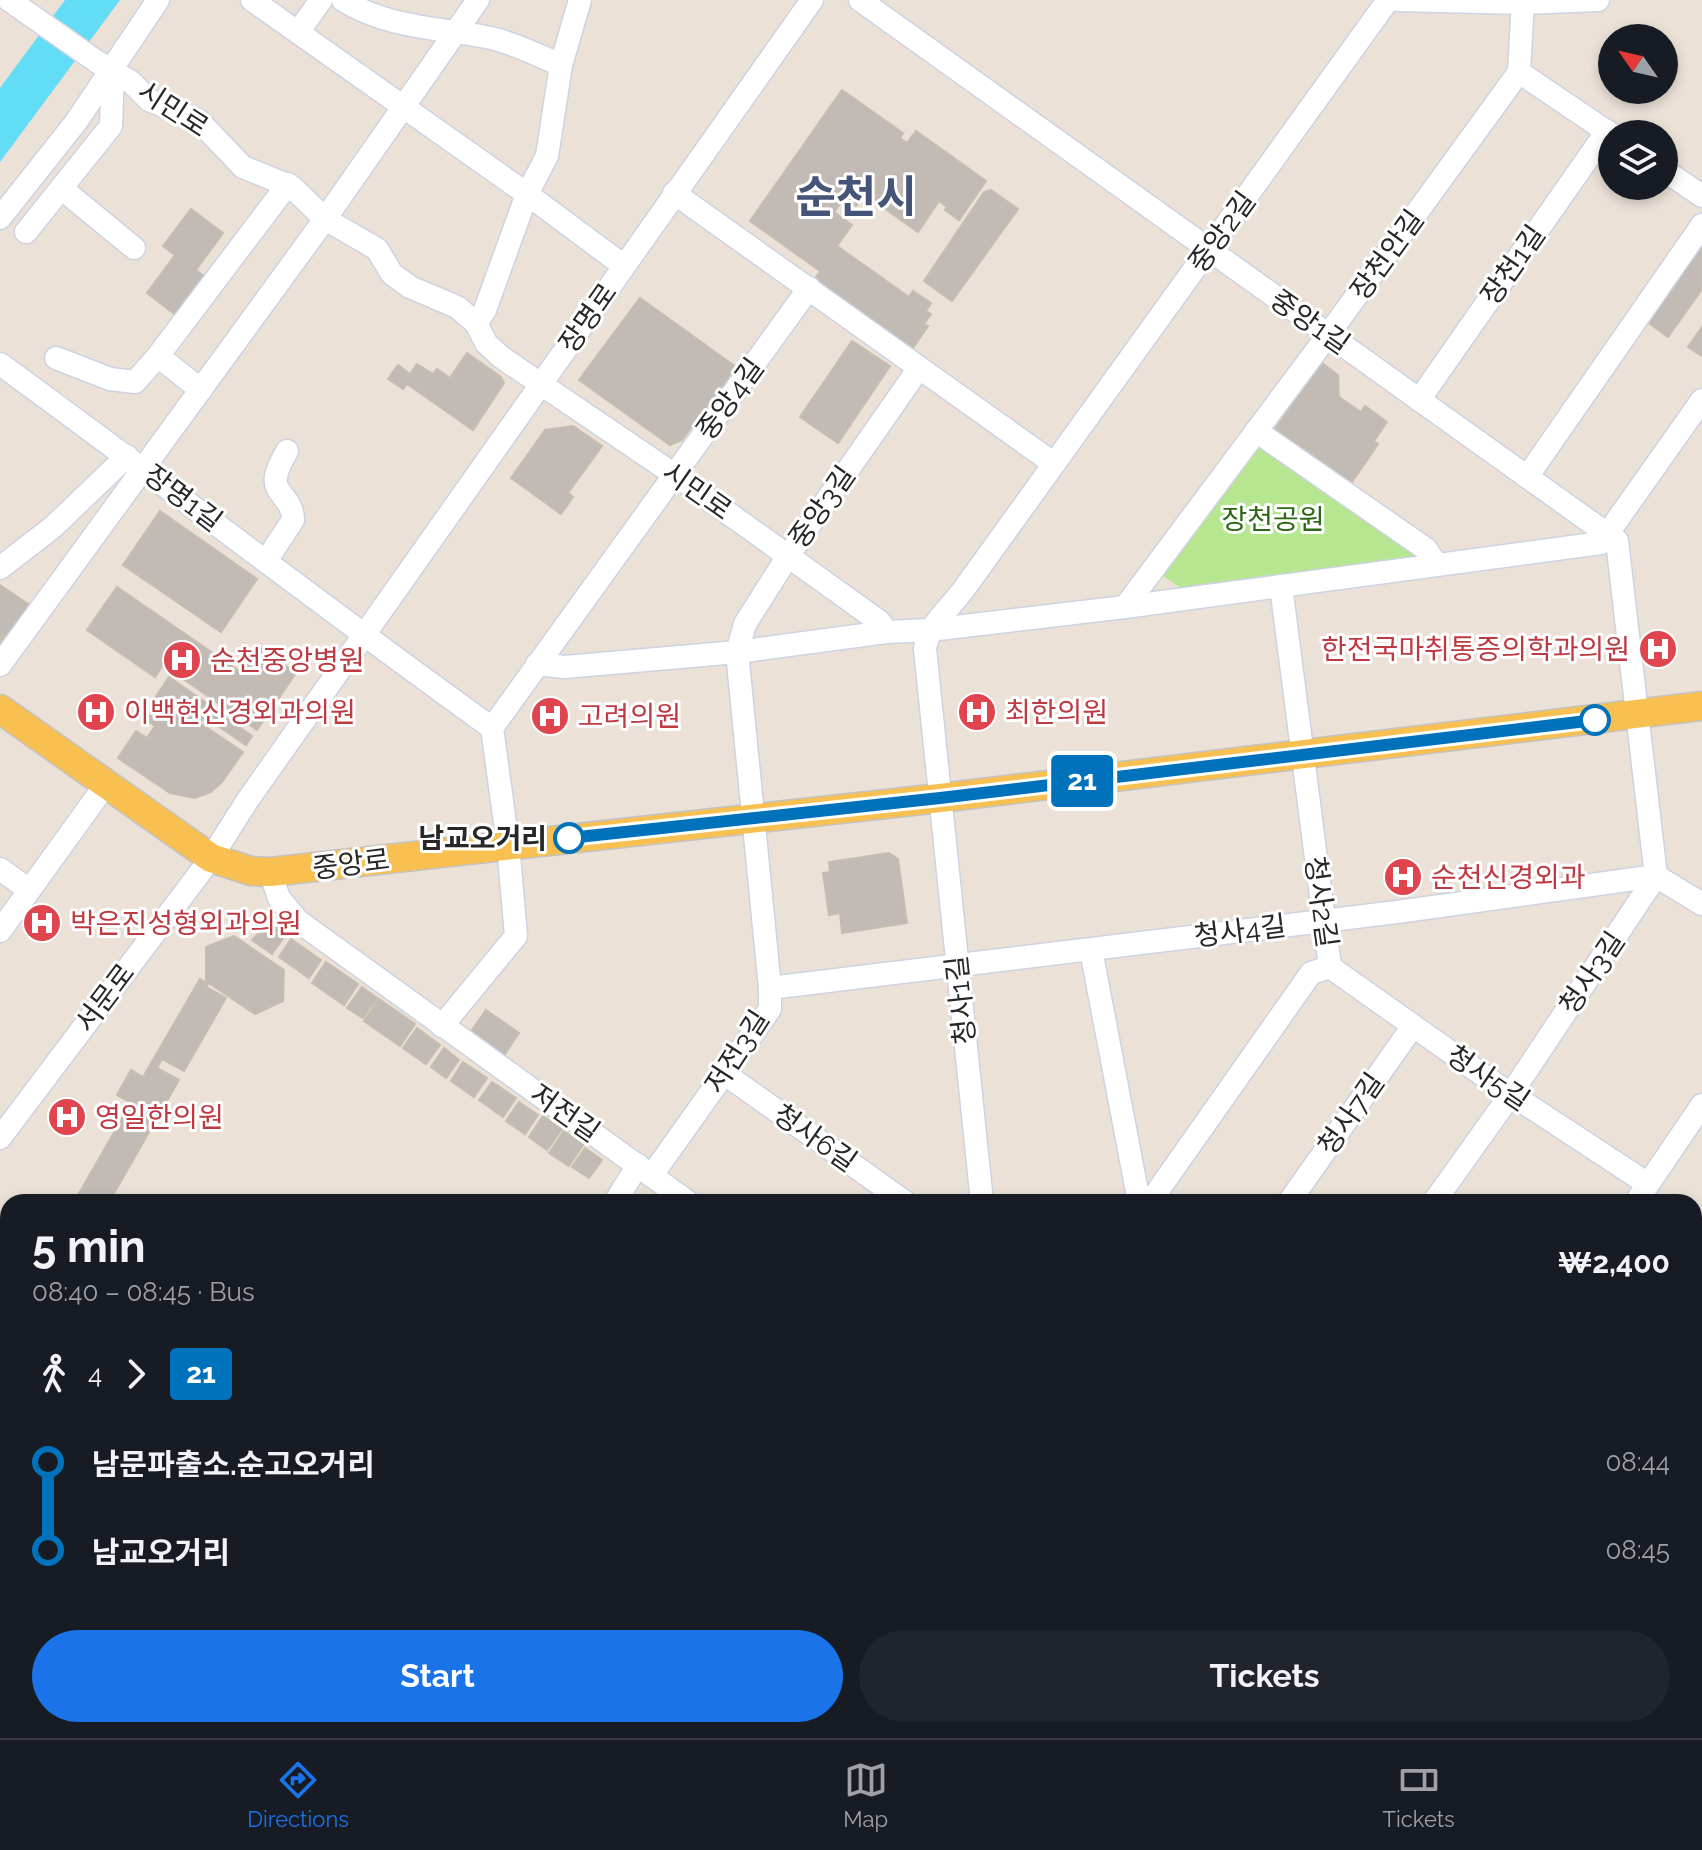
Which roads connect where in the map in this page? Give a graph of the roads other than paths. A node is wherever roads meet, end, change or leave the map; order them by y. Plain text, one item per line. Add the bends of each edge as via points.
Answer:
1 (9, 0) edge
2 (158, 0) edge
3 (252, 0) edge
4 (321, 0) edge
5 (343, 0) edge
6 (478, 0) edge
7 (580, 0) edge
8 (812, 0) edge
9 (860, 0) edge
10 (1388, 0) edge
11 (1397, 0) edge
12 (1598, 0) edge
13 (1523, 1) edge
14 (298, 32) junction
15 (455, 33) junction
16 (104, 65) junction
17 (561, 65) junction
18 (1519, 72) junction
19 (404, 106) junction
20 (1598, 126) edge
21 (1598, 148) edge
22 (1678, 180) edge
23 (288, 184) junction
24 (61, 188) junction
25 (674, 193) junction
26 (527, 194) junction
27 (1702, 196) edge
28 (0, 218) edge
29 (325, 219) junction
30 (1702, 225) edge
31 (26, 232) dead end
32 (134, 248) dead end
33 (1209, 250) junction
34 (624, 266) junction
35 (809, 288) junction
36 (476, 323) junction
37 (1328, 335) junction
38 (158, 356) junction
39 (56, 358) dead end
40 (0, 364) edge
41 (919, 368) junction
42 (542, 384) junction
43 (201, 390) junction
44 (1419, 400) junction
45 (1702, 400) edge
46 (1695, 427) edge
47 (1256, 431) junction
48 (287, 451) dead end
49 (135, 462) junction
50 (1053, 463) junction
51 (675, 475) junction
52 (1527, 477) junction
53 (1607, 534) junction
54 (788, 556) junction
55 (266, 561) junction
56 (1437, 565) junction
57 (0, 568) edge
58 (1281, 586) junction
59 (1125, 607) junction
60 (930, 630) junction
61 (886, 632) junction
62 (364, 636) junction
63 (737, 652) junction
64 (537, 664) junction
65 (0, 665) edge
66 (1702, 706) edge
67 (0, 709) edge
68 (1637, 716) junction
69 (492, 728) junction
70 (1303, 754) junction
71 (106, 784) junction
72 (940, 798) junction
73 (751, 818) junction
74 (508, 845) junction
75 (211, 858) junction
76 (270, 872) junction
77 (2, 875) edge
78 (1656, 876) junction
79 (29, 890) junction
80 (1702, 904) edge
81 (1322, 921) junction
82 (0, 931) edge
83 (1091, 950) junction
84 (957, 965) junction
85 (1330, 967) junction
86 (770, 988) junction
87 (442, 1026) junction
88 (1413, 1026) junction
89 (725, 1074) junction
90 (1511, 1094) junction
91 (1702, 1105) edge
92 (8, 1109) edge
93 (0, 1138) edge
94 (645, 1170) junction
95 (1642, 1193) edge
96 (622, 1194) edge
97 (677, 1194) edge
98 (894, 1194) edge
99 (981, 1194) edge
100 (1137, 1194) edge
101 (1156, 1194) edge
102 (1295, 1194) edge
103 (1440, 1194) edge

1 - 16 street, 시민로
2 - 16 street via 130,40
3 - 14 street
4 - 14 street
5 - 15 street via 377,16
6 - 15 street
7 - 17 street
8 - 25 street, 장명로
9 - 33 street, 중앙1길
10 - 33 street, 중앙2길
11 - 13 street
12 - 13 street
13 - 18 street
14 - 19 street
15 - 17 street via 502,41
15 - 19 street
16 - 23 street, 시민로 via 149,100 198,120 243,167
16 - 24 street via 111,126
16 - 28 street via 76,122
17 - 26 street via 547,156
18 - 20 street, 장천1길
18 - 37 street, 장천안길
19 - 26 street
19 - 29 street
21 - 44 street, 장천1길
22 - 27 street
23 - 29 street, 시민로
23 - 38 street
24 - 31 street
24 - 32 street
25 - 34 street, 장명로
25 - 35 street
26 - 34 street
26 - 36 street
29 - 36 street, 시민로 via 377,249 401,281 457,307
29 - 43 street
30 - 52 street
33 - 37 street, 중앙1길
33 - 50 street, 중앙2길
34 - 42 street, 장명로
35 - 41 street
35 - 51 street, 중앙4길
36 - 42 street, 시민로 via 501,357
37 - 44 street, 중앙1길
37 - 47 street, 장천안길
38 - 39 street via 135,382 110,379
38 - 43 street
40 - 49 street, 장명1길
41 - 50 street
41 - 54 street, 중앙3길
42 - 51 street, 시민로
42 - 62 street, 장명로
43 - 49 street
44 - 52 street, 중앙1길
45 - 46 street
46 - 53 street
47 - 56 street via 1426,549
47 - 59 street, 장천안길
48 - 55 street via 276,482 291,505 293,520
49 - 55 street, 장명1길
49 - 57 street
49 - 65 street
50 - 60 street, 중앙2길
51 - 54 street, 시민로
51 - 64 street, 중앙4길
52 - 53 street, 중앙1길
53 - 56 street via 1601,543
53 - 68 street via 1617,541
54 - 61 street, 시민로 via 880,622
54 - 63 street, 중앙3길 via 745,624
55 - 62 street, 장명1길
56 - 58 street
58 - 59 street
58 - 70 street, 청사2길
59 - 60 street
60 - 61 street
60 - 72 street via 925,649
61 - 63 street
62 - 69 street
62 - 75 street, 장명로
63 - 64 street via 565,667
63 - 73 street, 중앙3길
64 - 69 street, 중앙4길
66 - 68 main road, 중앙로
67 - 71 main road, 중앙로
68 - 70 main road, 중앙로
68 - 78 street
69 - 74 street
70 - 72 main road, 중앙로
70 - 81 street, 청사2길
71 - 75 main road, 중앙로
71 - 79 street
72 - 73 main road, 중앙로
72 - 84 street, 청사1길
73 - 74 main road, 중앙로
73 - 86 street, 저전3길
74 - 76 main road, 중앙로
74 - 87 street via 516,936
75 - 76 main road, 중앙로
75 - 92 street, 서문로
76 - 87 street, 저전길 via 279,898 298,921
77 - 79 street
78 - 80 street
78 - 81 street, 청사4길
78 - 90 street, 청사3길
79 - 82 street
81 - 83 street, 청사4길
81 - 85 street, 청사2길
83 - 84 street, 청사4길
83 - 100 street
84 - 86 street, 청사4길
84 - 99 street, 청사1길
85 - 88 street, 청사5길
85 - 101 street, 청사2길 via 1311,973
86 - 89 street, 저전3길 via 770,1009
87 - 94 street, 저전길
88 - 90 street, 청사5길
88 - 102 street, 청사7길
89 - 94 street, 저전3길
89 - 98 street, 청사6길
90 - 95 street, 청사5길
90 - 103 street, 청사3길
91 - 95 street
92 - 93 street, 서문로
94 - 96 street, 저전3길
94 - 97 street, 저전길

